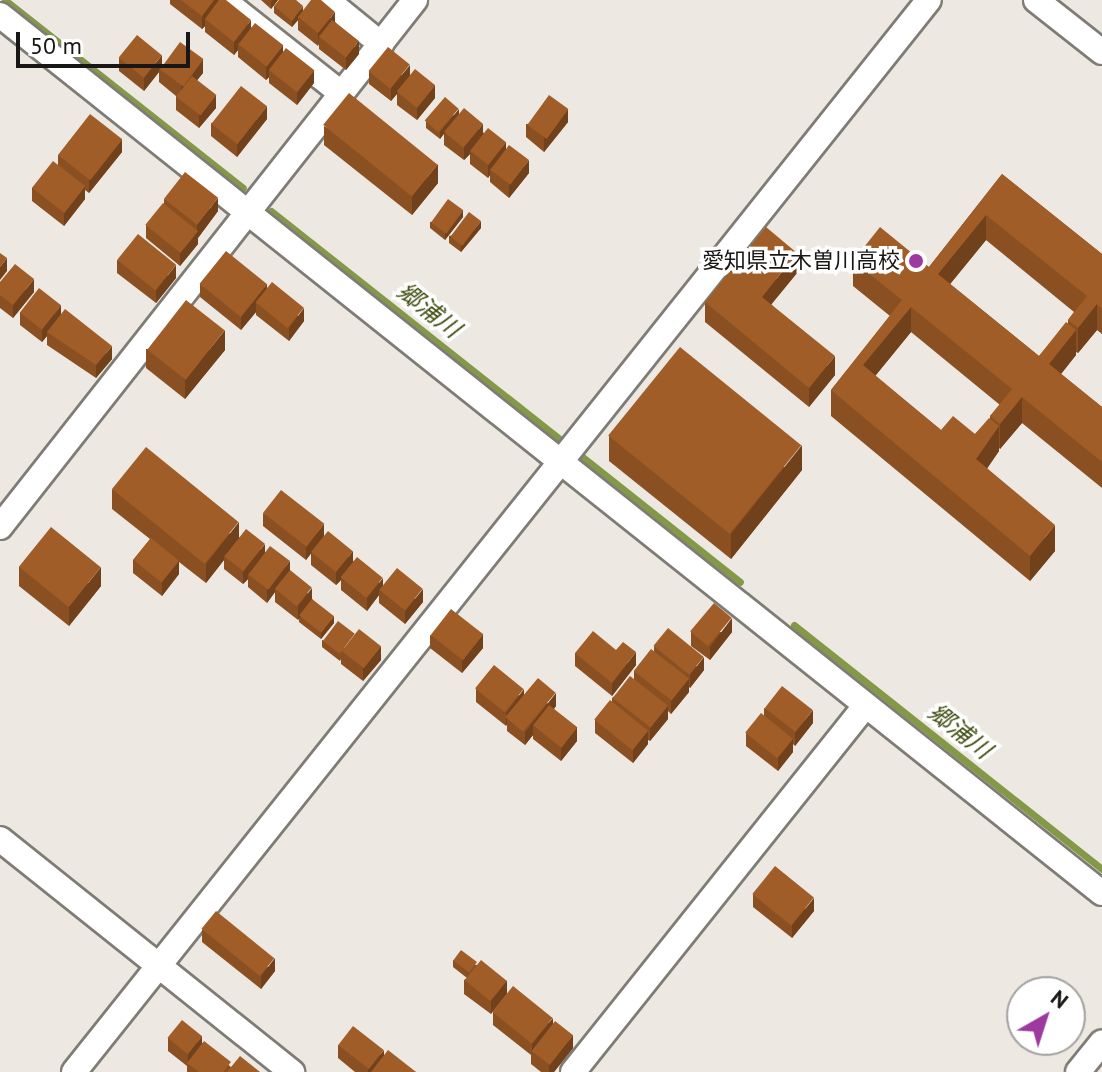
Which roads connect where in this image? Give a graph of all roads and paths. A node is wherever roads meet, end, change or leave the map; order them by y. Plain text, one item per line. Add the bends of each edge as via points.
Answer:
1 (223, 0) edge
2 (327, 0) edge
3 (415, 0) edge
4 (929, 0) edge
5 (1036, 0) edge
6 (0, 15) edge
7 (381, 44) junction
8 (1102, 52) edge
9 (342, 94) junction
10 (249, 212) junction
11 (563, 462) junction
12 (0, 527) edge
13 (865, 706) junction
14 (0, 839) edge
15 (1102, 893) edge
16 (160, 967) junction
17 (1102, 1042) edge
18 (74, 1072) edge
19 (292, 1072) edge
20 (573, 1072) edge
21 (1078, 1072) edge

1 - 9 street
2 - 7 street
3 - 7 street
4 - 11 street
5 - 8 street
6 - 10 street
7 - 9 street
9 - 10 street
10 - 11 street
10 - 12 street
11 - 13 street
11 - 16 street
13 - 15 street
13 - 20 street
14 - 16 street
16 - 18 street
16 - 19 street
17 - 21 street

